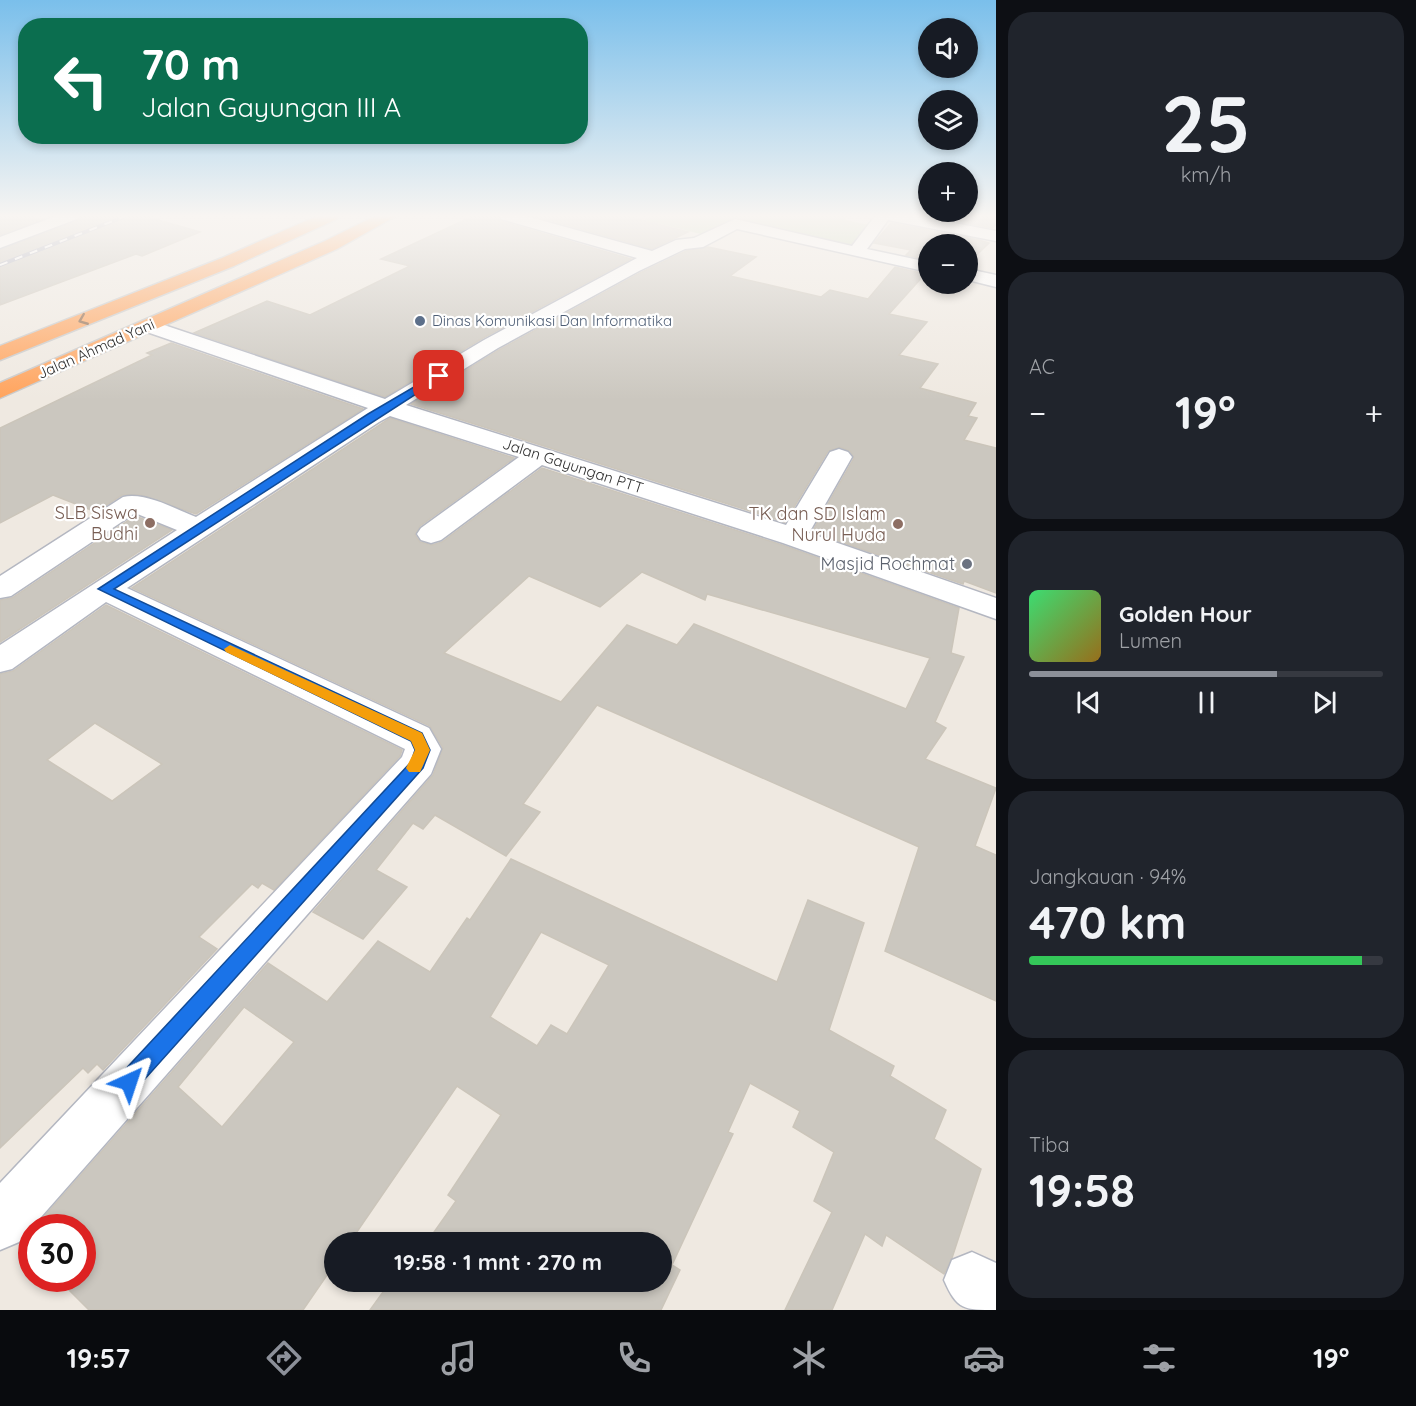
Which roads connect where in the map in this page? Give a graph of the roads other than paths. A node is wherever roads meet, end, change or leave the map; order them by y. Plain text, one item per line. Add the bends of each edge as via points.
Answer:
1 (190, 277) edge
2 (258, 277) edge
3 (616, 277) edge
4 (978, 277) edge
5 (996, 281) edge
6 (148, 326) junction
7 (0, 354) edge
8 (50, 369) junction
9 (0, 379) edge
10 (0, 392) edge
11 (387, 407) junction
12 (539, 454) junction
13 (840, 457) dead end
14 (198, 528) junction
15 (431, 534) dead end
16 (794, 537) junction
17 (0, 589) edge
18 (104, 589) junction
19 (996, 609) edge
20 (0, 661) edge
21 (0, 1223) edge

1 -> 7 highway
2 - 6 highway, Jalan Ahmad Yani
3 - 11 street via 491,344
4 - 5 street
6 - 8 highway, Jalan Ahmad Yani
6 - 11 street, Jalan Gayungan PTT
8 - 9 highway
8 - 10 highway, Jalan Ahmad Yani
11 - 12 street, Jalan Gayungan PTT
11 - 14 street
12 - 15 street
12 - 16 street, Jalan Gayungan PTT
13 - 16 street
14 - 17 street via 131,503
14 - 18 street
16 - 19 street, Jalan Gayungan PTT
18 - 20 street
18 - 21 street via 416,737 423,750 418,764

